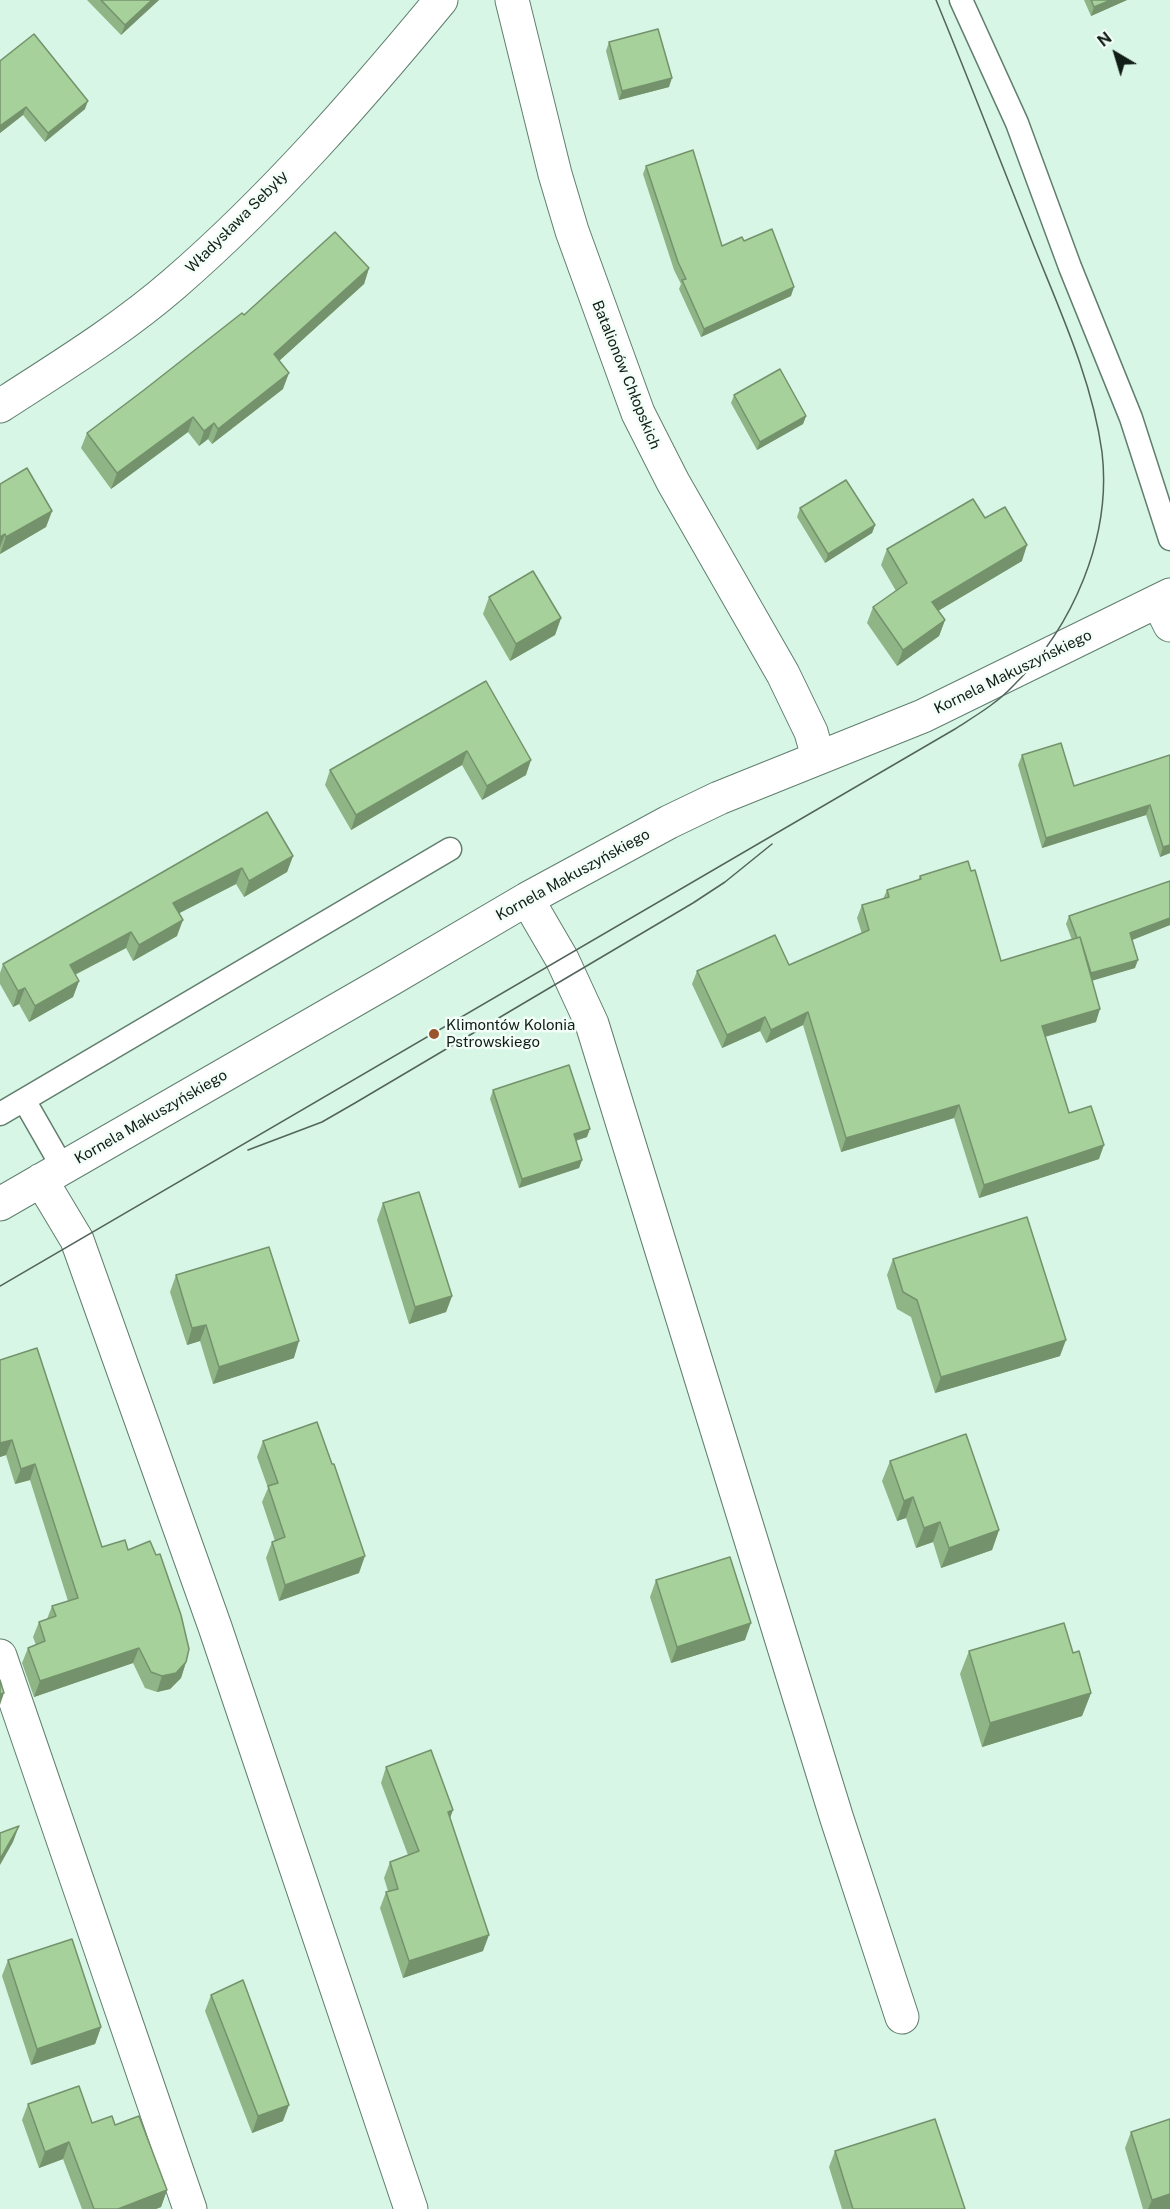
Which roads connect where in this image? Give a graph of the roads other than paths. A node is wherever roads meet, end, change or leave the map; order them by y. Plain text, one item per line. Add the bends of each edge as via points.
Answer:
1 (441, 0) edge
2 (512, 0) edge
3 (962, 0) edge
4 (0, 406) edge
5 (1170, 539) edge
6 (1166, 607) edge
7 (818, 757) junction
8 (450, 849) dead end
9 (527, 899) junction
10 (24, 1100) junction
11 (0, 1114) edge
12 (52, 1174) junction
13 (0, 1204) edge
14 (0, 1656) edge
15 (902, 2017) dead end
16 (190, 2209) edge
17 (411, 2209) edge

1 - 4 street, Władysława Sebyły via 375,79 234,230 113,332
2 - 7 street, Batalionów Chłopskich via 572,231 638,413 787,682 811,732
3 - 5 lane via 1017,123 1131,418
6 - 7 street, Kornela Makuszyńskiego via 923,716
7 - 9 street, Kornela Makuszyńskiego via 669,822
8 - 10 lane
9 - 12 street, Kornela Makuszyńskiego
9 - 15 street via 562,959 592,1024 837,1819
10 - 11 lane
10 - 12 lane
12 - 13 street, Kornela Makuszyńskiego
12 - 17 street via 215,1627
14 - 16 street

